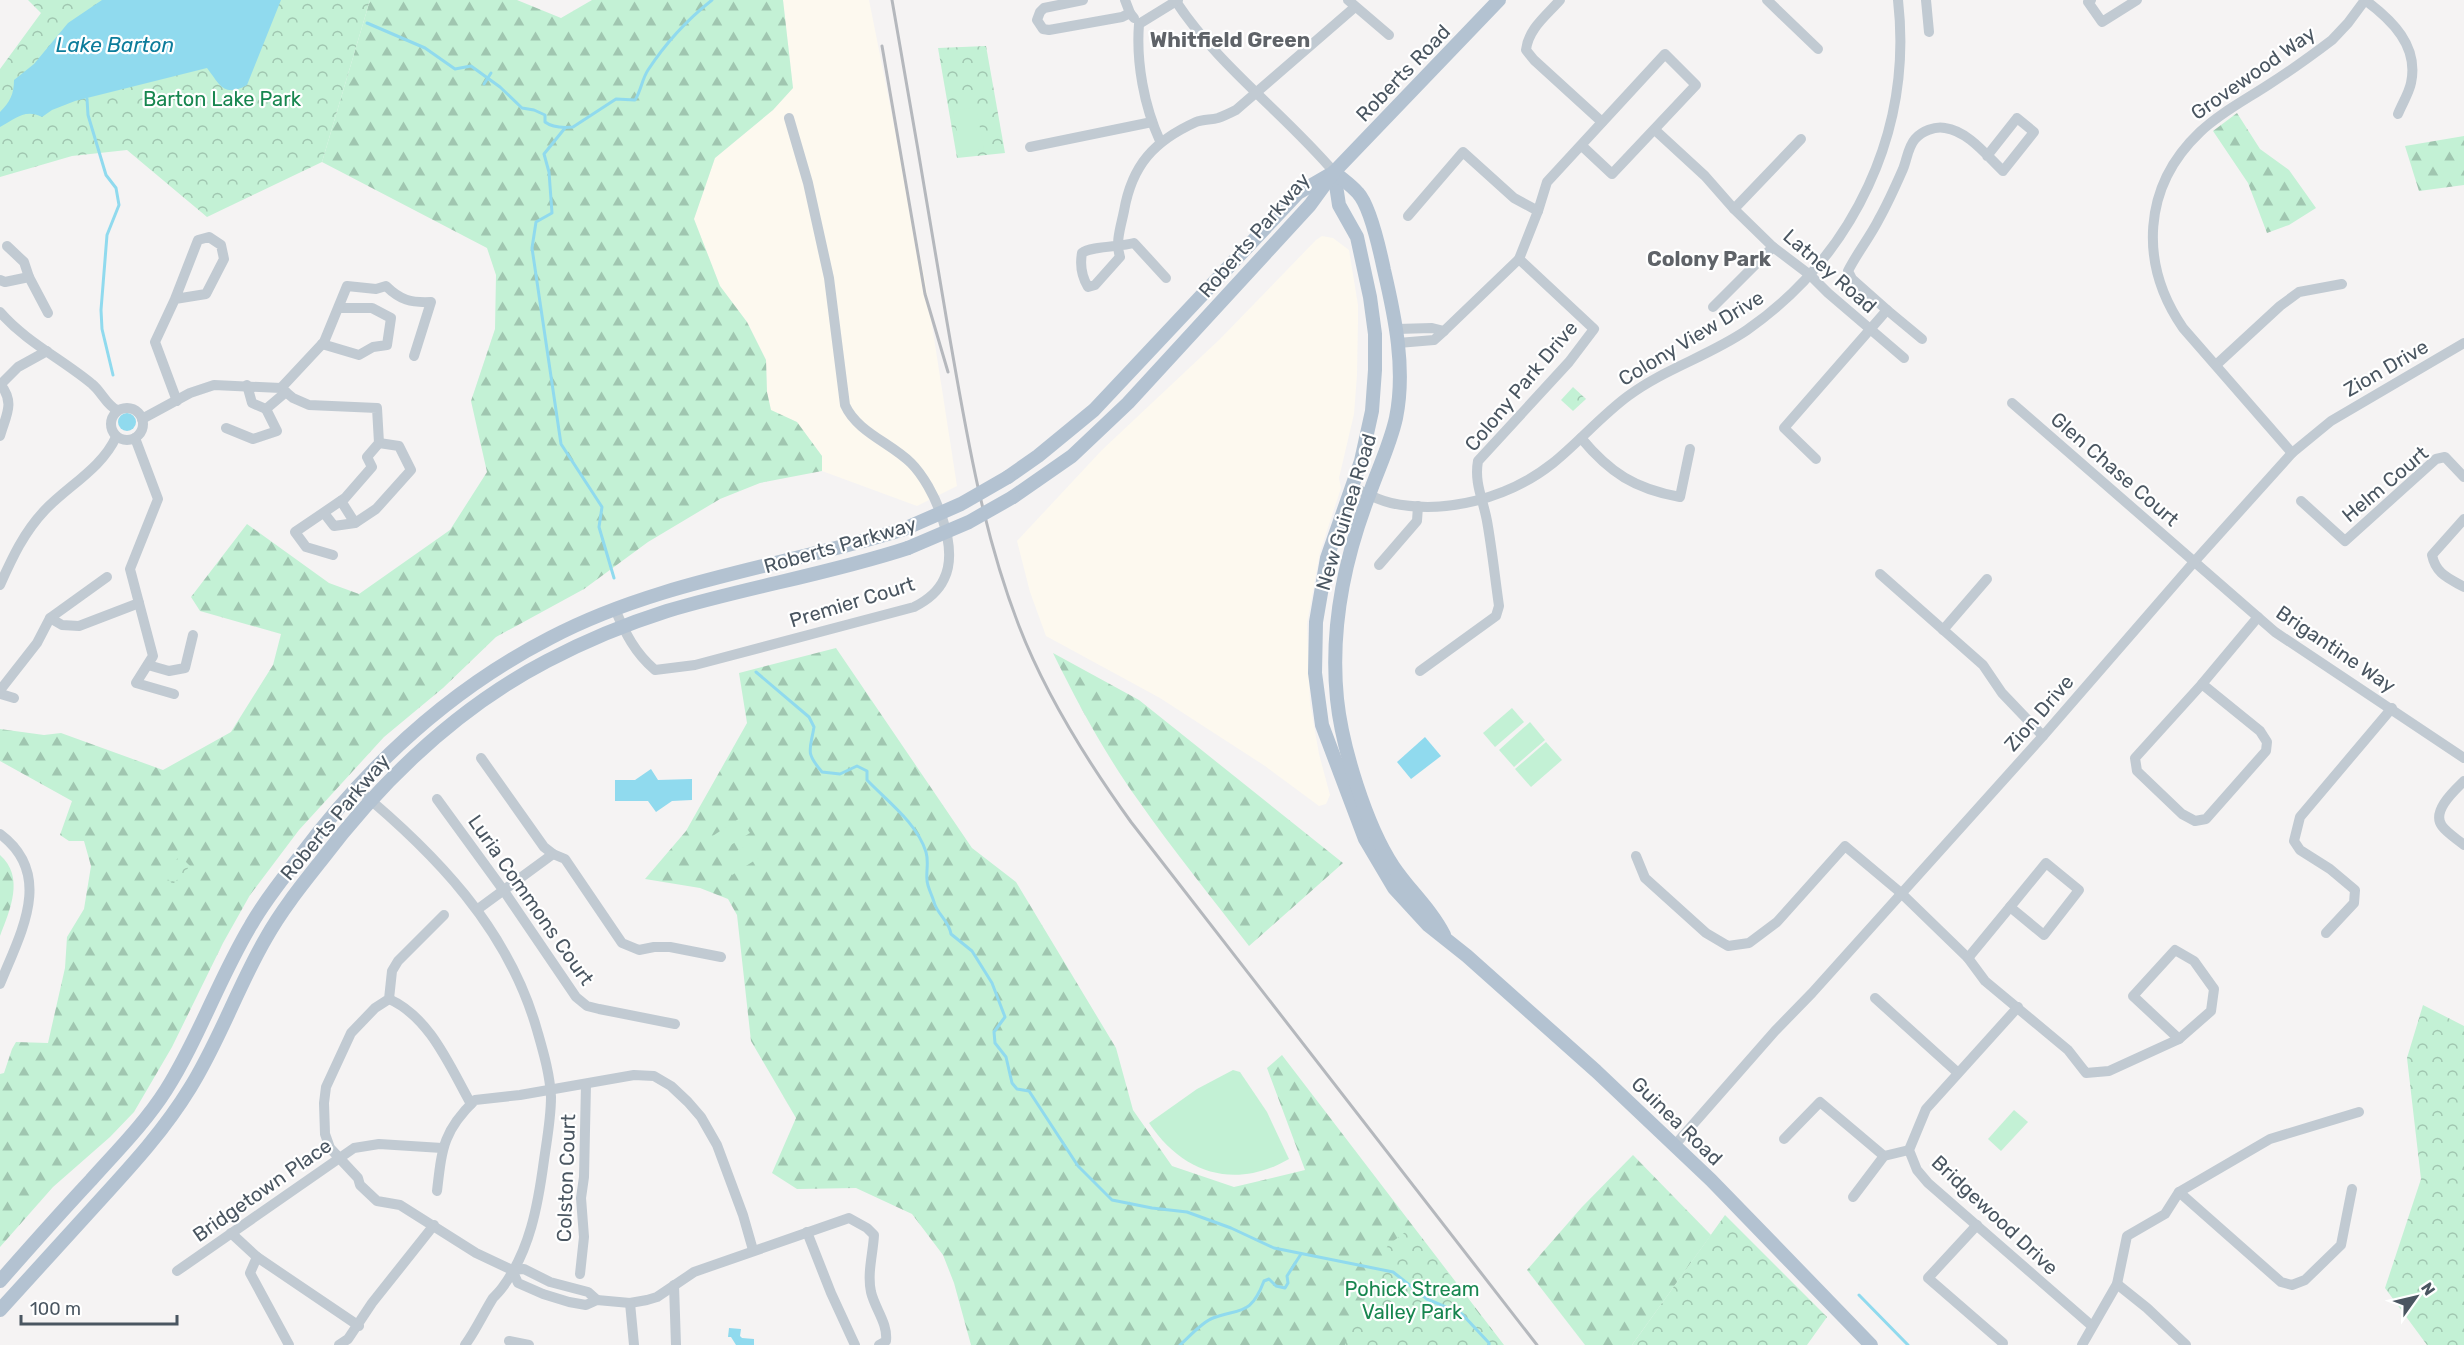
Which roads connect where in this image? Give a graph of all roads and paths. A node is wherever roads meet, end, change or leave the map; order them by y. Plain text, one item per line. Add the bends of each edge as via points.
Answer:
1 (1083, 0) edge
2 (1125, 0) edge
3 (1499, 0) edge
4 (1560, 0) edge
5 (1767, 0) edge
6 (1898, 0) edge
7 (1926, 0) edge
8 (2091, 0) edge
9 (2137, 0) edge
10 (2365, 0) edge
11 (1176, 1) edge
12 (1351, 3) edge
13 (1130, 13) junction
14 (1139, 24) junction
15 (1929, 32) dead end
16 (1389, 35) dead end
17 (1818, 49) dead end
18 (1256, 92) junction
19 (2398, 114) dead end
20 (789, 118) dead end
21 (1152, 122) junction
22 (1602, 122) junction
23 (1655, 130) junction
24 (1801, 139) dead end
25 (1160, 141) junction
26 (1581, 145) junction
27 (1029, 147) dead end
28 (1987, 156) junction
29 (1334, 172) junction
30 (1734, 209) junction
31 (1538, 211) junction
32 (1408, 216) dead end
33 (7, 246) dead end
34 (1773, 247) junction
35 (1519, 259) junction
36 (1810, 276) junction
37 (29, 277) junction
38 (1166, 278) dead end
39 (0, 280) edge
40 (2342, 284) dead end
41 (176, 299) junction
42 (1713, 307) dead end
43 (339, 308) junction
44 (1887, 310) junction
45 (0, 312) edge
46 (48, 313) dead end
47 (1871, 330) junction
48 (1398, 336) junction
49 (1922, 339) dead end
50 (322, 344) junction
51 (2463, 345) edge
52 (47, 351) junction
53 (414, 357) dead end
54 (1904, 358) dead end
55 (2216, 365) junction
56 (0, 385) edge
57 (247, 385) junction
58 (284, 390) junction
59 (177, 401) junction
60 (2012, 403) dead end
61 (266, 409) junction
62 (117, 410) junction
63 (142, 419) junction
64 (226, 428) dead end
65 (0, 436) edge
66 (116, 437) junction
67 (135, 438) junction
68 (1581, 438) junction
69 (379, 443) junction
70 (1690, 449) dead end
71 (2292, 453) junction
72 (1816, 459) dead end
73 (2464, 477) edge
74 (1353, 487) junction
75 (1369, 495) junction
76 (1482, 500) junction
77 (340, 501) junction
78 (2301, 501) dead end
79 (1418, 506) junction
80 (324, 513) junction
81 (2464, 519) edge
82 (355, 523) junction
83 (333, 555) dead end
84 (2194, 562) junction
85 (1379, 565) dead end
86 (1880, 574) dead end
87 (107, 577) dead end
88 (1987, 579) dead end
89 (0, 585) edge
90 (2464, 587) edge
91 (139, 603) junction
92 (615, 609) junction
93 (2258, 617) junction
94 (50, 618) junction
95 (622, 628) junction
96 (1943, 630) junction
97 (193, 635) dead end
98 (148, 665) junction
99 (1420, 671) dead end
100 (2202, 684) junction
101 (174, 694) dead end
102 (14, 698) dead end
103 (2392, 708) junction
104 (2043, 736) junction
105 (481, 758) dead end
106 (2464, 758) edge
107 (2464, 781) edge
108 (355, 787) junction
109 (370, 799) junction
110 (437, 799) dead end
111 (0, 834) edge
112 (2464, 845) edge
113 (553, 855) junction
114 (1636, 856) dead end
115 (1399, 885) junction
116 (504, 891) junction
117 (1901, 894) junction
118 (2010, 907) junction
119 (478, 909) junction
120 (444, 915) dead end
121 (2326, 933) dead end
122 (1444, 936) joint
123 (721, 957) dead end
124 (1968, 958) junction
125 (0, 984) edge
126 (1875, 998) dead end
127 (389, 999) junction
128 (2018, 1007) junction
129 (675, 1024) dead end
130 (2179, 1039) junction
131 (1957, 1072) junction
132 (586, 1084) junction
133 (550, 1088) junction
134 (471, 1104) junction
135 (2359, 1112) dead end
136 (1784, 1139) dead end
137 (1674, 1146) junction
138 (442, 1148) junction
139 (1909, 1150) junction
140 (1884, 1156) junction
141 (337, 1157) junction
142 (2352, 1190) dead end
143 (436, 1191) dead end
144 (2180, 1192) junction
145 (1853, 1197) dead end
146 (434, 1224) junction
147 (1977, 1225) junction
148 (807, 1232) junction
149 (231, 1233) junction
150 (753, 1250) junction
151 (257, 1257) junction
152 (512, 1270) junction
153 (177, 1271) dead end
154 (580, 1274) dead end
155 (0, 1281) edge
156 (2117, 1284) junction
157 (674, 1286) junction
158 (630, 1303) junction
159 (0, 1310) edge
160 (358, 1326) junction
161 (2092, 1326) junction
162 (509, 1341) dead end
163 (2002, 1343) dead end
164 (630, 1344) edge
165 (289, 1345) edge
166 (339, 1345) edge
167 (465, 1345) edge
168 (529, 1345) edge
169 (676, 1345) edge
170 (855, 1345) edge
171 (879, 1345) edge
172 (1871, 1345) edge
173 (2082, 1345) edge
174 (2186, 1345) edge

1 - 13 street via 1044,8 1038,20 1043,29
2 - 13 street
3 - 29 main road, Roberts Road
4 - 22 street via 1533,30 1526,50
5 - 17 street
6 - 36 street, Colony View Drive via 1897,88 1887,139 1870,185 1846,229
7 - 15 street
8 - 9 street via 2088,2 2103,22
10 - 19 street via 2392,21 2408,48 2411,84
10 - 55 street, Grovewood Way via 2332,40 2201,131 2178,158 2161,192 2153,228 2159,282 2178,321
11 - 14 street
11 - 18 street, New Guinea Road via 1194,29
12 - 16 street
12 - 18 street
13 - 14 street
14 - 21 street via 1137,43
18 - 25 street via 1236,110 1198,121
18 - 29 street, New Guinea Road
20 - 95 street, Premier Court via 829,278 845,405 854,419 904,456 926,483 939,508 948,543 944,579 932,596 914,607 669,669 655,670 642,659
21 - 25 street
21 - 27 street
22 - 23 street via 1665,54 1696,85
22 - 26 street
23 - 26 street via 1612,174
23 - 30 street, Latney Road
24 - 30 street
25 - 38 street via 1133,179 1117,247 1134,243
26 - 31 street via 1547,182
28 - 28 street via 2017,118 2034,132 2003,171
28 - 44 street via 1953,129 1927,130 1915,138 1878,220 1848,271
29 - 48 main road, New Guinea Road via 1359,194 1365,208 1381,253
29 - 74 main road, New Guinea Road via 1339,205 1359,247 1375,334 1372,411
29 - 92 main road, Roberts Parkway, bridge via 1298,193 1094,410 1008,477 961,504 904,529
29 - 95 main road, Roberts Parkway, bridge via 1310,205 1128,403 1072,456 1013,497 969,522 908,548 668,611
30 - 34 street, Latney Road
31 - 32 street via 1514,198 1463,152
31 - 35 street
33 - 37 street via 24,262
34 - 36 street, Latney Road
34 - 42 street, Colony View Drive
35 - 48 street via 1434,340
35 - 76 street, Colony Park Drive via 1594,329 1569,362 1478,461 1477,489
36 - 47 street, Latney Road
36 - 68 street, Colony View Drive via 1744,331 1629,395
37 - 39 street
37 - 46 street
40 - 55 street via 2299,292
41 - 41 street via 206,294 224,259 221,245 209,237 198,240
41 - 59 street via 155,342
43 - 50 street
43 - 50 street via 372,308 391,318 387,345 372,347 359,355
43 - 53 street via 347,286 386,286 412,303 431,302
44 - 47 street
44 - 49 street
45 - 52 street via 23,335
47 - 54 street, Latney Road
47 - 72 street via 1784,428
48 - 75 main road, New Guinea Road via 1396,417
50 - 58 street
51 - 71 street, Zion Drive via 2331,421
52 - 56 street via 18,367
52 - 62 street via 93,385
55 - 71 street, Grovewood Way
56 - 65 street via 10,401
57 - 58 street
57 - 59 street via 214,385
57 - 61 street via 252,403
58 - 61 street
58 - 69 street via 309,405 377,408
59 - 63 street
60 - 84 street, Glen Chase Court
61 - 64 street via 277,431 254,439
62 - 63 street via 130,408
62 - 66 street via 110,423
63 - 67 street via 142,430
66 - 67 street
66 - 89 street via 96,464 31,526
67 - 91 street via 158,499 130,569
68 - 70 street via 1618,475 1656,493 1680,497
68 - 76 street, Colony View Drive via 1534,476
69 - 77 street via 367,457 372,467
69 - 82 street via 399,446 411,470 376,509
71 - 84 street, Zion Drive
73 - 78 street, Helm Court via 2445,458 2436,459 2345,541
74 - 75 street, Colony View Drive
74 - 115 main road, New Guinea Road via 1327,558 1320,595 1314,649 1317,699 1353,811 1373,855
75 - 79 street, Colony View Drive
75 - 115 main road, New Guinea Road via 1339,601 1337,700 1362,796
76 - 79 street, Colony View Drive
76 - 99 street, Colony Park Drive via 1499,606 1496,616
77 - 80 street
77 - 82 street
79 - 85 street via 1417,521
80 - 82 street via 334,526
80 - 83 street via 295,532 306,547
81 - 90 street via 2432,555 2435,567
84 - 93 street, Brigantine Way
84 - 104 street, Zion Drive
86 - 96 street
87 - 94 street
88 - 96 street
91 - 94 street via 79,626 62,625
91 - 98 street via 153,656
92 - 95 street, Premier Court
92 - 108 main road, Roberts Parkway via 552,637 480,679 411,732
93 - 100 street
93 - 103 street, Brigantine Way
94 - 102 street via 37,643 2,689 2,694
95 - 109 main road, Roberts Parkway via 546,662 466,712
96 - 104 street via 1983,665 2002,693
97 - 98 street via 185,668 169,671
98 - 101 street via 136,683
100 - 100 street via 2135,758 2137,771 2182,814 2195,821 2206,819 2266,751 2267,742 2260,731
103 - 106 street, Brigantine Way
103 - 121 street via 2300,818 2296,828 2294,841 2300,850 2355,890 2354,903
104 - 117 street, Zion Drive
105 - 113 street
107 - 112 street via 2439,816 2440,825
108 - 109 street
108 - 155 main road, Roberts Parkway via 252,923 185,1059 164,1093 117,1152
109 - 119 street via 420,844
109 - 159 main road, Roberts Parkway via 268,935 191,1087 170,1119
110 - 116 street, Luria Commons Court
111 - 125 street via 19,852 29,872 30,895 26,920
113 - 116 street
113 - 123 street via 564,859 621,943 639,950 670,947
114 - 117 street via 1645,878 1706,933 1728,946 1749,943 1777,922 1845,846
115 - 122 main road, New Guinea Road via 1436,919
116 - 119 street
116 - 129 street, Luria Commons Court via 576,997 587,1006
117 - 124 street
117 - 137 street, Zion Drive
118 - 118 street via 2046,863 2079,890 2044,935
118 - 124 street
119 - 133 street via 514,969 530,1005
120 - 127 street via 398,961 392,971
122 - 137 main road, Guinea Road via 1541,1020
124 - 128 street via 1985,981
126 - 131 street
127 - 134 street via 413,1013 439,1048
127 - 141 street via 351,1033 326,1087 325,1134
128 - 130 street via 2068,1050 2086,1073 2109,1071
128 - 131 street, Bridgewood Drive
130 - 130 street via 2211,1011 2214,989 2194,961 2175,950 2133,996
131 - 139 street, Bridgewood Drive via 1926,1109
132 - 133 street
132 - 150 street via 634,1075 654,1076 688,1102 717,1145
132 - 154 street, Colston Court
133 - 134 street via 488,1097
133 - 152 street via 540,1192 532,1226
134 - 138 street via 447,1133
135 - 144 street via 2270,1139
136 - 140 street via 1820,1102
137 - 172 main road, Guinea Road
138 - 141 street, Bridgetown Place via 379,1143 354,1148
138 - 143 street
139 - 140 street
139 - 147 street, Bridgewood Drive via 1917,1170 1928,1183
140 - 145 street
141 - 146 street via 377,1202 400,1205
141 - 149 street, Bridgetown Place
142 - 144 street via 2342,1245 2305,1280 2292,1285 2281,1282
144 - 156 street via 2165,1214 2127,1236
146 - 152 street via 477,1253
146 - 160 street
147 - 161 street, Bridgewood Drive
147 - 163 street via 1928,1278
148 - 150 street
148 - 170 street
148 - 171 street via 849,1218 874,1235 871,1293 887,1331 886,1341
149 - 151 street
149 - 153 street, Bridgetown Place
150 - 157 street via 694,1272
151 - 160 street
151 - 165 street via 249,1273
152 - 158 street via 518,1283 569,1302
152 - 167 street
156 - 161 street
156 - 174 street
157 - 158 street via 657,1297
157 - 169 street
158 - 164 street
160 - 166 street
161 - 173 street
162 - 168 street

